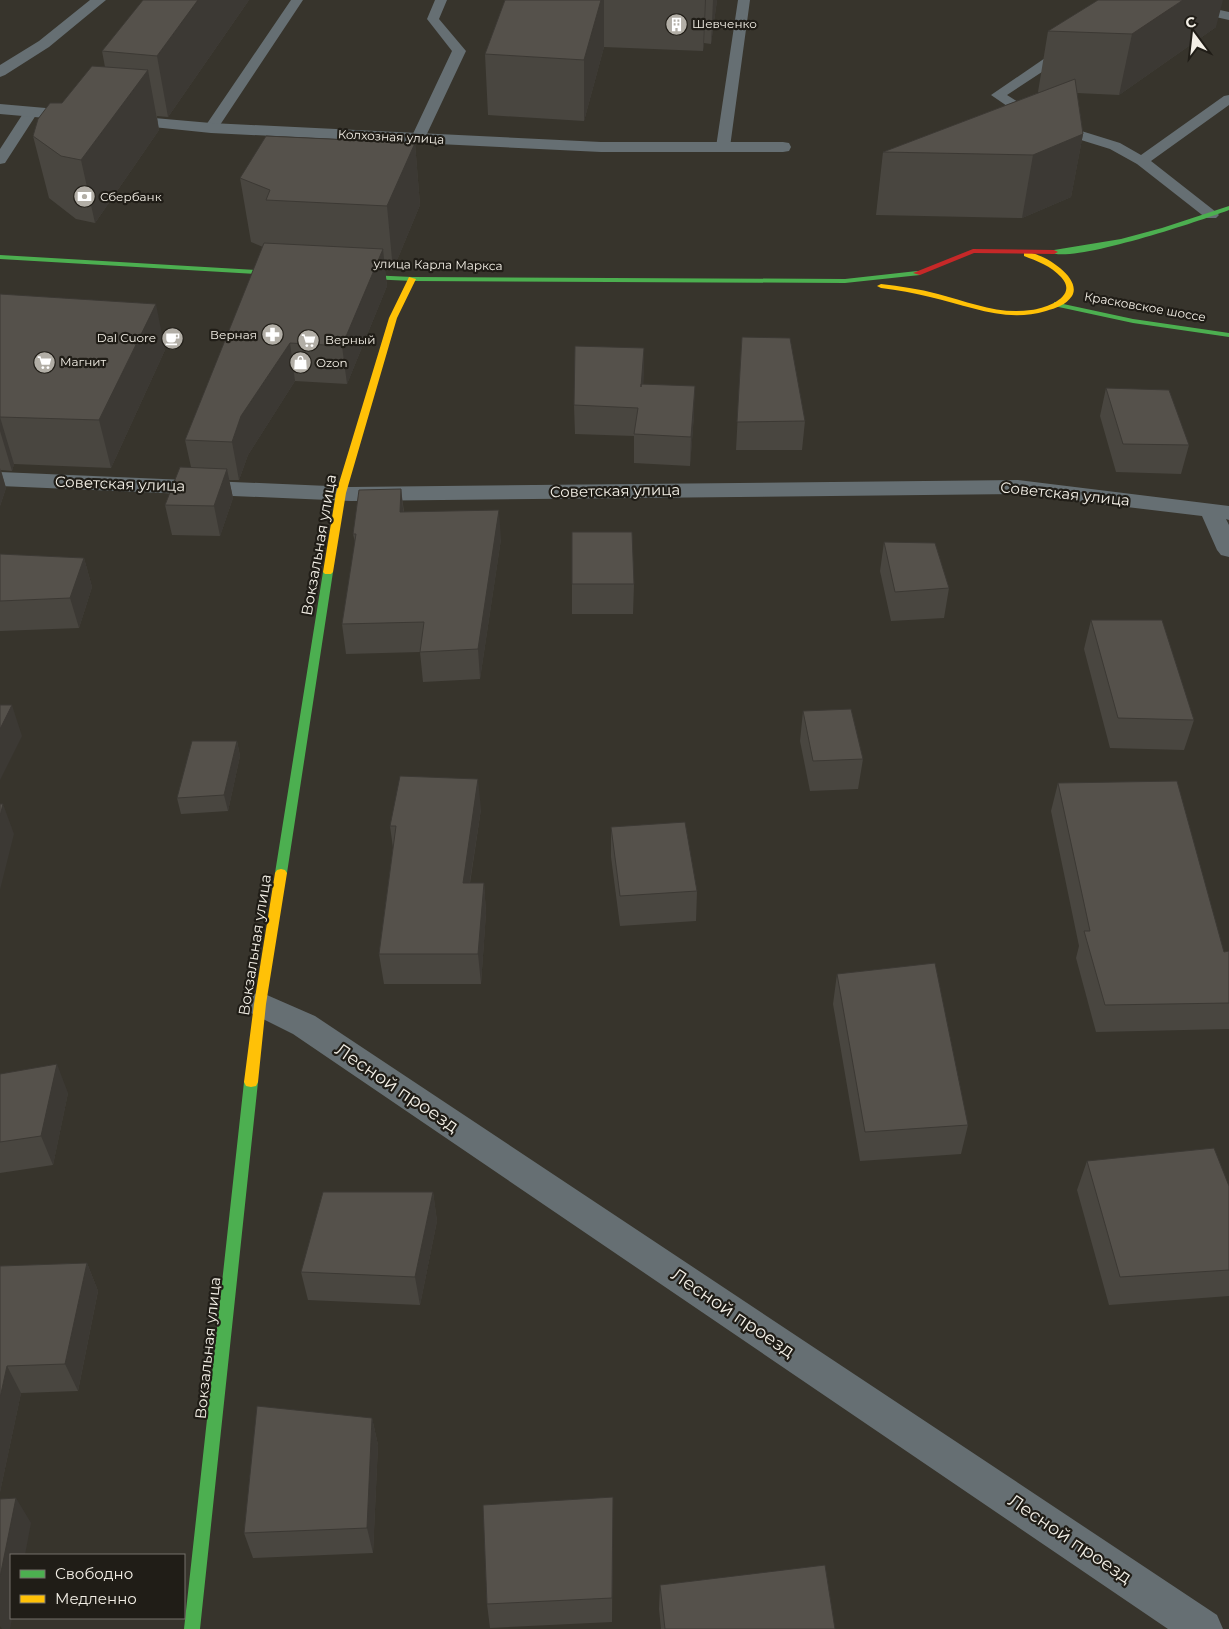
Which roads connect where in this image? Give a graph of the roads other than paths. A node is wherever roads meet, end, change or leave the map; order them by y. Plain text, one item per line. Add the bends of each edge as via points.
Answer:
1 (99, 0) edge
2 (297, 0) edge
3 (441, 0) edge
4 (744, 0) edge
5 (1157, 0) edge
6 (1229, 16) edge
7 (1078, 42) edge
8 (0, 72) edge
9 (1229, 99) edge
10 (0, 109) edge
11 (31, 112) junction
12 (211, 128) junction
13 (418, 138) junction
14 (724, 147) junction
15 (783, 147) dead end
16 (0, 160) edge
17 (1142, 161) junction
18 (1229, 208) edge
19 (1211, 214) junction
20 (1111, 243) junction
21 (1019, 252) junction
22 (0, 256) edge
23 (943, 264) junction
24 (300, 274) edge
25 (340, 276) edge
26 (1068, 277) junction
27 (412, 279) junction
28 (845, 281) junction
29 (1058, 304) junction
30 (966, 305) junction
31 (1229, 335) edge
32 (0, 479) edge
33 (341, 493) junction
34 (1220, 512) edge
35 (1229, 550) edge
36 (260, 1004) junction
37 (192, 1629) edge
38 (1203, 1629) edge

1 - 8 street via 44,44
2 - 12 lane
3 - 13 lane via 432,19 459,51
4 - 14 lane
5 - 6 lane
7 - 17 lane via 998,95 1041,123 1115,146
9 - 17 lane
10 - 11 street, Колхозная улица
11 - 12 street, Колхозная улица
11 - 16 lane
12 - 13 street, Колхозная улица
13 - 14 street, Колхозная улица via 601,147
14 - 15 street, Колхозная улица
17 - 19 lane
18 - 19 main road, улица Карла Маркса
19 - 20 main road, улица Карла Маркса
20 - 21 main road, улица Карла Маркса via 1077,250
20 - 26 main road, улица Карла Маркса via 1087,256
21 - 23 main road, улица Карла Маркса via 974,251
21 - 26 main road, улица Карла Маркса via 1057,266
22 - 24 main road
23 - 28 main road, улица Карла Маркса via 888,278
23 - 30 main road, улица Карла Маркса via 937,274 939,282 949,296
25 - 27 main road, улица Карла Маркса
26 - 29 main road, улица Карла Маркса via 1071,288
27 - 28 main road, улица Карла Маркса
27 - 33 main road, Вокзальная улица via 393,318
28 - 30 main road, улица Карла Маркса via 903,288
29 - 30 main road, улица Карла Маркса via 1035,312 1012,314
29 - 31 main road, Красковское шоссе via 1133,321
32 - 33 street, Советская улица
33 - 34 street, Советская улица via 1018,487
33 - 36 main road, Вокзальная улица
34 - 35 street
36 - 37 main road, Вокзальная улица
36 - 38 street, Лесной проезд via 304,1025

